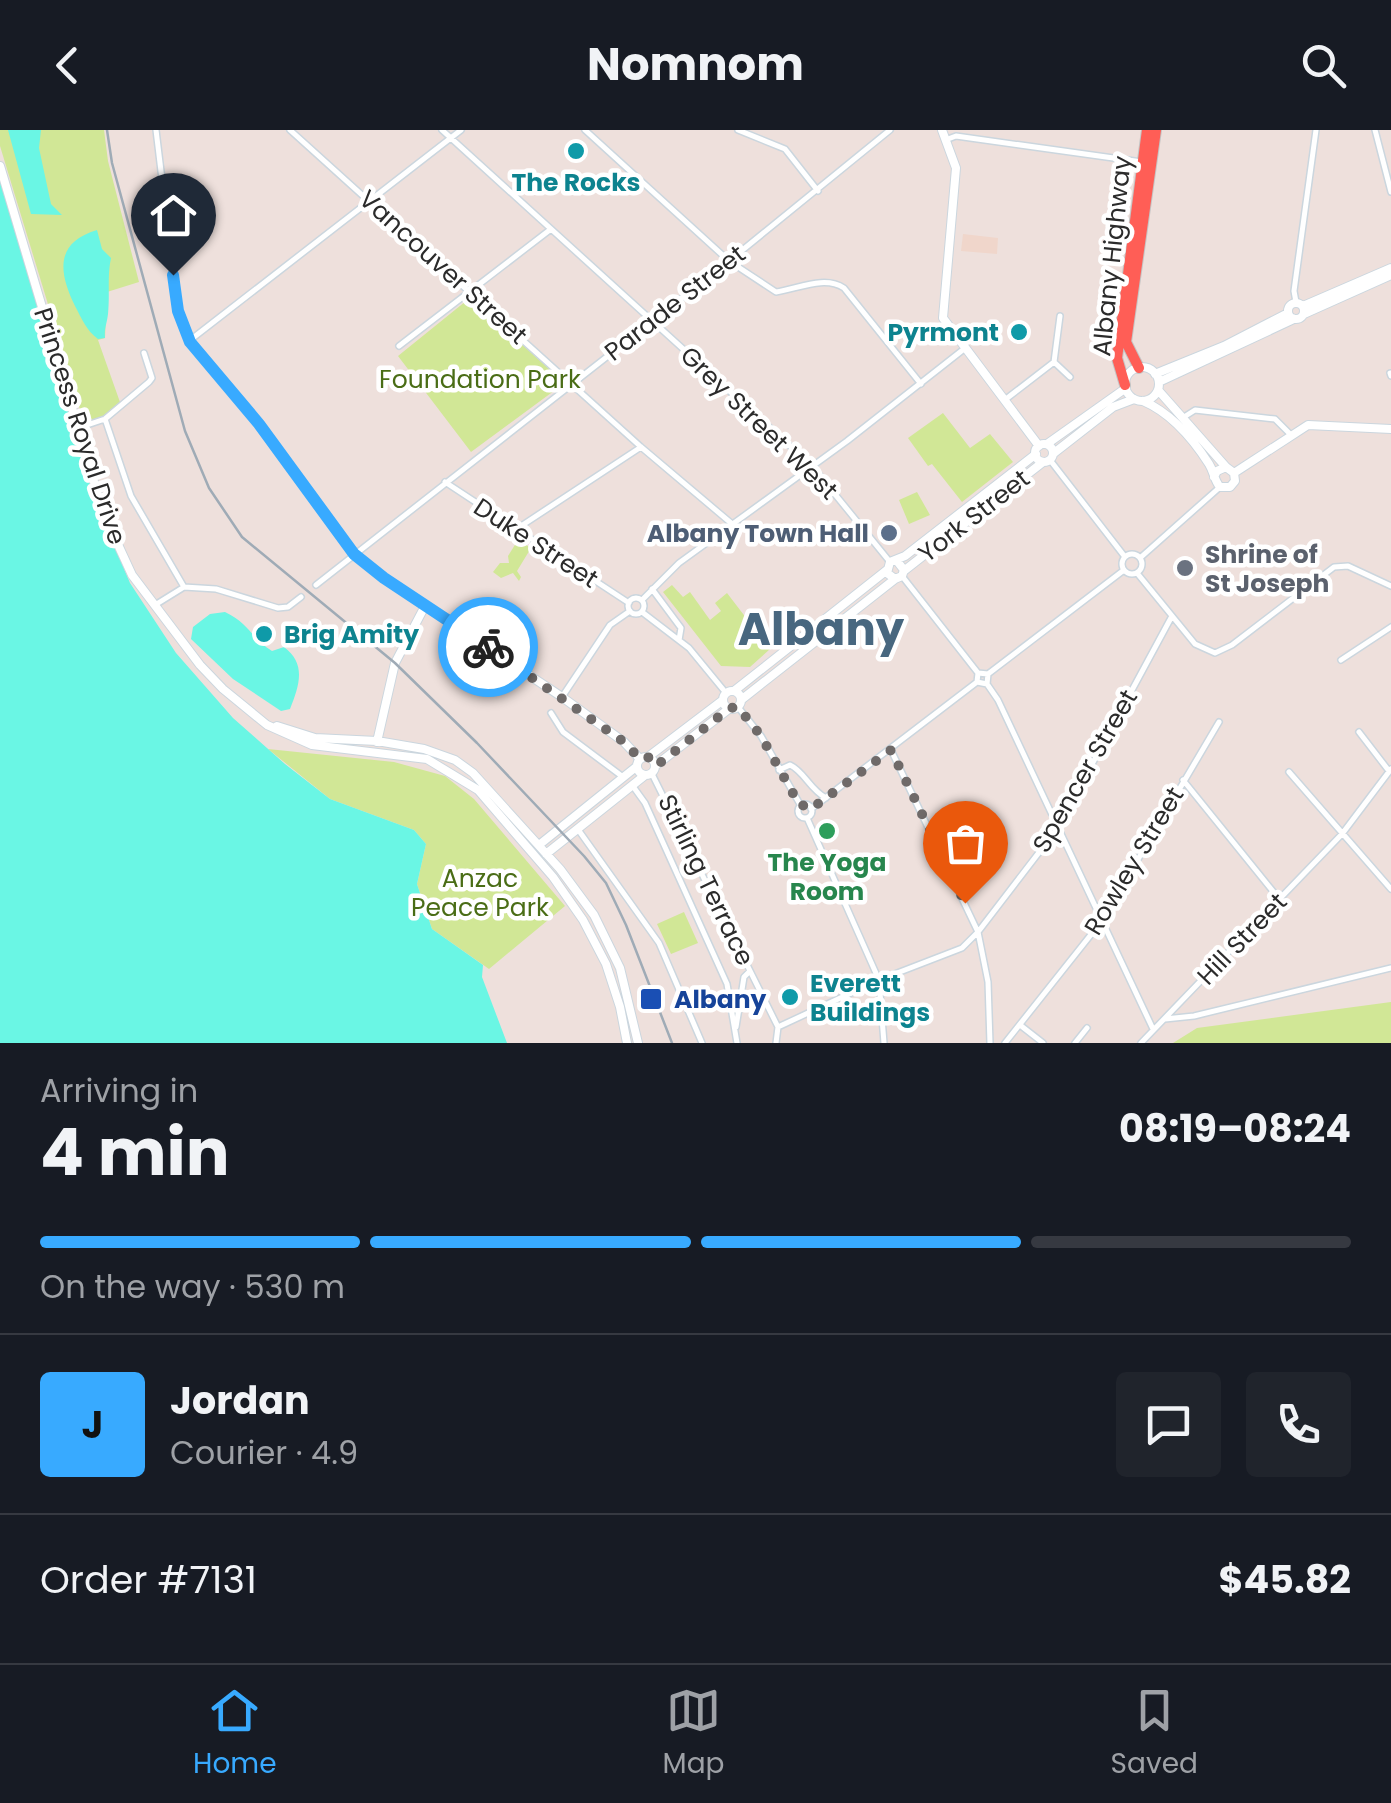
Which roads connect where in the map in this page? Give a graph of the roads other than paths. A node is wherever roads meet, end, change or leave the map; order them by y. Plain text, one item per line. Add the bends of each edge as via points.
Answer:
1 (156, 130) edge
2 (290, 130) edge
3 (442, 130) edge
4 (461, 130) edge
5 (585, 130) edge
6 (738, 130) edge
7 (890, 130) edge
8 (1146, 130) edge
9 (1156, 130) edge
10 (1316, 130) edge
11 (1375, 130) edge
12 (945, 134) edge
13 (453, 140) junction
14 (1147, 163) junction
15 (0, 166) edge
16 (818, 191) junction
17 (1391, 192) edge
18 (372, 201) junction
19 (551, 229) junction
20 (729, 262) junction
21 (1391, 271) edge
22 (470, 292) junction
23 (1301, 307) junction
24 (1060, 316) dead end
25 (1291, 316) junction
26 (652, 320) junction
27 (190, 342) junction
28 (399, 346) dead end
29 (964, 349) junction
30 (144, 353) dead end
31 (1054, 362) junction
32 (1139, 368) junction
33 (1070, 377) dead end
34 (1157, 382) junction
35 (572, 383) junction
36 (921, 384) junction
37 (1126, 386) junction
38 (1005, 400) junction
39 (1139, 400) junction
40 (1183, 417) junction
41 (105, 419) junction
42 (78, 428) junction
43 (1391, 429) edge
44 (1291, 435) junction
45 (641, 447) junction
46 (1040, 448) junction
47 (1049, 458) junction
48 (812, 466) junction
49 (1226, 467) junction
50 (1234, 473) junction
51 (1214, 476) junction
52 (444, 482) junction
53 (1220, 487) junction
54 (731, 523) junction
55 (515, 530) junction
56 (354, 554) junction
57 (1125, 557) junction
58 (1140, 558) junction
59 (891, 564) junction
60 (1124, 570) junction
61 (1136, 573) junction
62 (900, 575) junction
63 (316, 585) dead end
64 (1391, 586) edge
65 (184, 587) junction
66 (652, 589) junction
67 (301, 596) dead end
68 (642, 600) junction
69 (155, 605) junction
70 (425, 606) junction
71 (629, 607) junction
72 (642, 612) junction
73 (1172, 616) junction
74 (1391, 627) edge
75 (679, 640) junction
76 (1341, 660) dead end
77 (978, 674) junction
78 (988, 674) junction
79 (978, 682) junction
80 (987, 684) junction
81 (728, 695) junction
82 (562, 697) junction
83 (736, 705) junction
84 (244, 706) junction
85 (551, 714) dead end
86 (1219, 722) dead end
87 (1359, 732) dead end
88 (377, 741) junction
89 (891, 750) junction
90 (376, 752) junction
91 (641, 761) junction
92 (779, 770) junction
93 (1390, 770) edge
94 (650, 771) junction
95 (1290, 772) dead end
96 (1184, 780) junction
97 (628, 782) junction
98 (496, 797) junction
99 (826, 798) junction
100 (800, 806) junction
101 (811, 809) junction
102 (807, 818) junction
103 (574, 824) junction
104 (1057, 829) junction
105 (1342, 834) junction
106 (560, 837) junction
107 (536, 848) junction
108 (543, 857) junction
109 (560, 869) junction
110 (1391, 877) edge
111 (1382, 882) junction
112 (1391, 889) edge
113 (1280, 900) junction
114 (1101, 922) junction
115 (978, 932) junction
116 (1391, 968) edge
117 (750, 970) junction
118 (879, 980) junction
119 (1162, 1020) junction
120 (1020, 1024) junction
121 (778, 1027) junction
122 (1087, 1028) dead end
123 (1153, 1029) junction
124 (734, 1034) junction
125 (627, 1043) edge
126 (638, 1043) edge
127 (702, 1043) edge
128 (737, 1043) edge
129 (776, 1043) edge
130 (884, 1043) edge
131 (990, 1043) edge
132 (1005, 1043) edge
133 (1043, 1043) edge
134 (1074, 1043) edge
135 (1141, 1043) edge

1 - 27 street via 178,311
2 - 18 street, Vancouver Street
3 - 13 street, Grey Street West
4 - 13 street
5 - 20 street
6 - 16 street via 785,149
7 - 16 street, Parade Street
8 - 14 highway, Albany Highway
9 - 14 highway, Albany Highway
10 - 23 street via 1294,291
11 - 17 street
12 - 14 street
12 - 29 main road via 956,168 943,318
13 - 18 street
13 - 19 street, Grey Street West
14 - 32 highway, Albany Highway via 1126,342
14 - 37 highway, Albany Highway via 1117,358
15 - 42 main road, Princess Royal Drive
16 - 20 street, Parade Street
18 - 22 street, Vancouver Street
18 - 27 street
19 - 22 street
19 - 26 street, Grey Street West
20 - 26 street, Parade Street
20 - 36 street via 776,292 835,282
21 - 23 main road, York Street
22 - 28 street
22 - 35 street, Vancouver Street
23 - 25 main road, York Street
23 - 25 main road via 1289,307
24 - 31 street
25 - 34 main road, York Street
26 - 35 street, Parade Street
26 - 48 street, Grey Street West
27 - 56 street
29 - 36 street
29 - 38 main road
30 - 41 street via 150,382
31 - 33 street
31 - 38 street
32 - 34 main road
32 - 37 main road, York Street
34 - 39 main road, York Street
34 - 40 main road
35 - 45 street, Vancouver Street
35 - 52 street, Parade Street
36 - 48 street
37 - 39 main road
37 - 46 main road, York Street
38 - 46 main road
39 - 47 main road, York Street via 1114,406
39 - 51 main road via 1172,419
40 - 44 street via 1195,410 1275,418
40 - 49 main road
41 - 42 street
41 - 65 street via 131,496
42 - 69 main road, Princess Royal Drive via 116,544
43 - 44 main road via 1318,424
44 - 50 main road
45 - 54 street, Vancouver Street
45 - 55 street
46 - 47 main road, York Street
46 - 47 main road, York Street
46 - 59 main road, York Street
47 - 57 street
47 - 62 main road, York Street
48 - 54 street
48 - 59 street, Grey Street West
49 - 50 main road
49 - 51 main road
50 - 53 main road via 1230,487
51 - 53 main road
52 - 55 street, Duke Street
52 - 56 street, Parade Street
53 - 58 street
54 - 66 street
55 - 71 street, Duke Street
56 - 63 street, Parade Street
56 - 70 street
57 - 58 street
57 - 60 street
58 - 61 street
59 - 62 main road
59 - 62 main road
59 - 81 main road, York Street
60 - 61 street
60 - 78 street
61 - 73 street
62 - 77 street
62 - 83 main road, York Street
64 - 73 street via 1348,566 1334,567 1216,653 1204,651
65 - 67 street via 216,589 278,608
65 - 69 street
66 - 68 street
66 - 75 street via 681,628
68 - 71 street
68 - 72 street
69 - 84 main road, Princess Royal Drive via 200,665
70 - 82 main road
70 - 88 main road via 399,654
71 - 72 street
71 - 82 street
72 - 75 street
73 - 104 street, Spencer Street
74 - 76 street
75 - 81 street
77 - 78 street
77 - 79 street
78 - 80 street
79 - 80 street
79 - 89 street
80 - 104 street
81 - 83 main road
81 - 83 main road
81 - 91 main road, York Street
82 - 91 main road
83 - 92 street
83 - 94 main road, York Street
84 - 88 main road, Princess Royal Drive via 315,738
84 - 90 main road, Princess Royal Drive via 267,726 312,745
85 - 97 street via 563,732
86 - 96 street, Rowley Street
87 - 93 street
88 - 90 main road
88 - 98 main road, Princess Royal Drive via 455,760
89 - 99 street
89 - 115 street
90 - 107 main road, Princess Royal Drive via 428,758 455,773
91 - 94 main road
91 - 94 main road
91 - 97 main road, York Street
92 - 99 street via 795,767
92 - 100 street
93 - 105 street, Hill Street
94 - 97 main road, York Street
94 - 117 street, Stirling Terrace
95 - 105 street
96 - 113 street
96 - 114 street, Rowley Street
97 - 103 main road, York Street
97 - 124 street via 645,804 727,984
98 - 106 main road via 532,830
98 - 107 main road, Princess Royal Drive
99 - 101 street
100 - 101 street
100 - 102 street
101 - 102 street
102 - 118 street
103 - 106 main road, York Street
103 - 127 street via 660,945
104 - 114 street
104 - 115 street, Spencer Street
105 - 111 street
105 - 113 street, Hill Street
106 - 107 main road, York Street
106 - 108 main road
106 - 109 main road via 554,858
107 - 108 main road, Princess Royal Drive
108 - 109 main road, Princess Royal Drive
108 - 125 main road, Princess Royal Drive via 606,964
109 - 126 main road, Princess Royal Drive via 608,940
110 - 111 street
111 - 112 street
113 - 119 street, Hill Street
114 - 120 street, Rowley Street
114 - 123 street
115 - 118 street, Spencer Street via 962,948
115 - 131 street
116 - 119 street
117 - 121 street, Stirling Terrace
117 - 124 street
118 - 121 street, Spencer Street
118 - 130 street
119 - 123 street, Hill Street
120 - 132 street, Rowley Street
120 - 133 street
121 - 129 street
122 - 134 street
123 - 135 street, Hill Street
124 - 128 street

